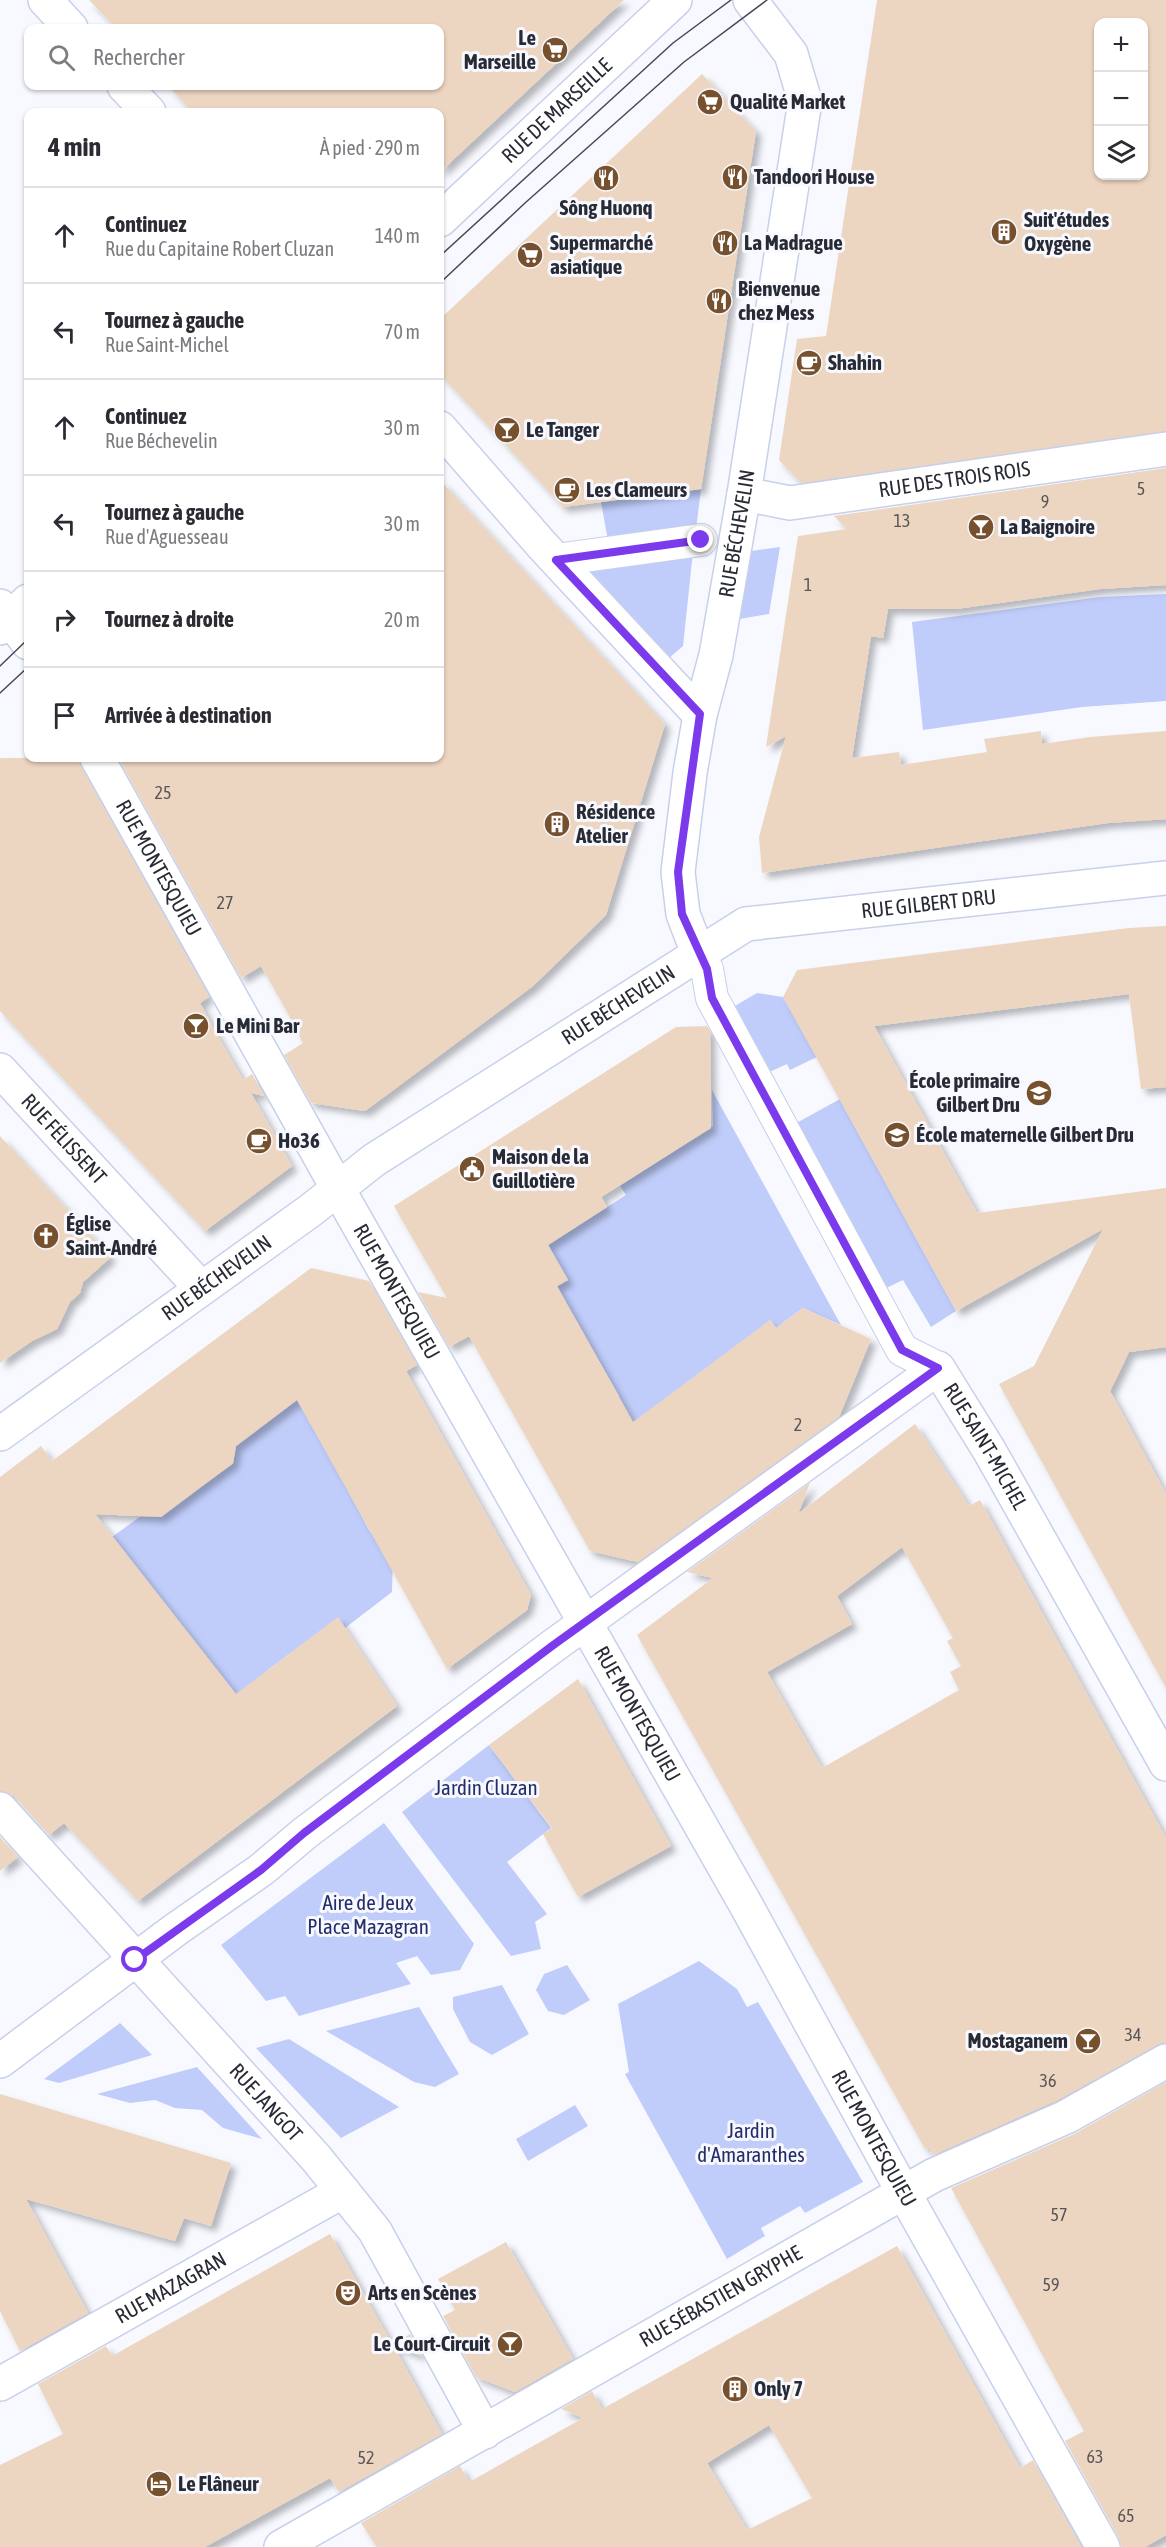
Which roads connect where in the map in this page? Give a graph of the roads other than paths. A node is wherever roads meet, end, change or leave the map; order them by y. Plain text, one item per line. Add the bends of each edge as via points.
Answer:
1 (45, 0) edge
2 (675, 0) edge
3 (750, 0) edge
4 (68, 24) edge
5 (128, 90) edge
6 (145, 108) edge
7 (444, 216) edge
8 (444, 433) edge
9 (1166, 449) edge
10 (744, 494) junction
11 (701, 540) dead end
12 (556, 560) junction
13 (700, 714) junction
14 (99, 762) edge
15 (1166, 878) edge
16 (698, 953) junction
17 (0, 1070) edge
18 (338, 1189) junction
19 (201, 1288) junction
20 (938, 1368) junction
21 (0, 1434) edge
22 (585, 1624) junction
23 (1166, 1764) edge
24 (0, 1809) edge
25 (135, 1960) junction
26 (0, 2061) edge
27 (1166, 2061) edge
28 (343, 2191) junction
29 (904, 2192) junction
30 (0, 2384) edge
31 (484, 2432) junction
32 (326, 2537) edge
33 (281, 2547) edge
34 (1103, 2547) edge

1 - 4 street
2 - 7 street, RUE DE MARSEILLE
3 - 10 street, RUE BÉCHEVELIN via 791,54 805,101
5 - 6 street
8 - 12 street
9 - 10 street, RUE DES TROIS ROIS via 790,503
10 - 13 street, RUE BÉCHEVELIN via 716,655
11 - 12 street
12 - 13 street
13 - 16 street, RUE BÉCHEVELIN via 678,872 682,914
14 - 18 street, RUE MONTESQUIEU
15 - 16 street, RUE GILBERT DRU via 746,924
16 - 18 street, RUE BÉCHEVELIN via 374,1160
16 - 20 street, RUE SAINT-MICHEL via 707,969 712,998 902,1350
17 - 19 street, RUE FÉLISSENT
18 - 19 street, RUE BÉCHEVELIN
18 - 22 street, RUE MONTESQUIEU
19 - 21 street, RUE BÉCHEVELIN
20 - 22 street
20 - 23 street, RUE SAINT-MICHEL via 989,1450
22 - 25 street via 304,1833 261,1870
22 - 29 street, RUE MONTESQUIEU
24 - 25 street, RUE JANGOT
25 - 26 street
25 - 28 street, RUE JANGOT
27 - 29 street, RUE SÉBASTIEN GRYPHE via 1066,2117
28 - 30 street, RUE MAZAGRAN
28 - 31 street, RUE JANGOT via 375,2231
29 - 31 street, RUE SÉBASTIEN GRYPHE
29 - 34 street, RUE MONTESQUIEU
31 - 32 street, RUE SÉBASTIEN GRYPHE
32 - 33 street, RUE SÉBASTIEN GRYPHE

